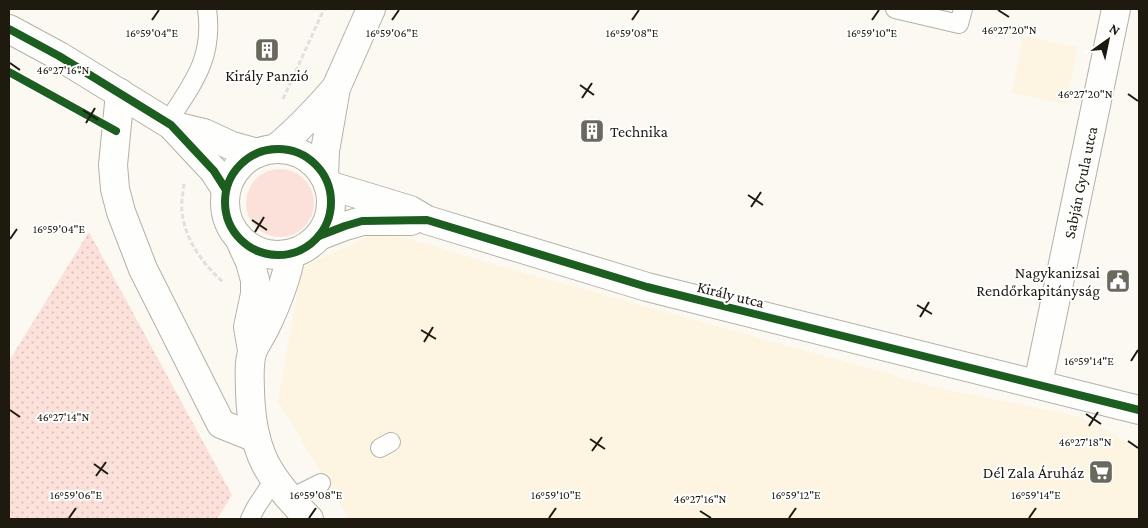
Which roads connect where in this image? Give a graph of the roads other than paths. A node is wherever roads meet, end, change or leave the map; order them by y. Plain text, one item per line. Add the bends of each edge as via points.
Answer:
1 (207, 9) edge
2 (371, 9) edge
3 (896, 9) edge
4 (963, 9) edge
5 (1116, 9) edge
6 (9, 29) edge
7 (336, 88) junction
8 (120, 93) junction
9 (169, 124) junction
10 (266, 151) junction
11 (326, 180) junction
12 (226, 190) junction
13 (427, 220) junction
14 (319, 236) junction
15 (239, 238) junction
16 (291, 254) junction
17 (253, 351) junction
18 (1038, 384) junction
19 (1139, 410) edge
20 (256, 438) junction
21 (320, 483) dead end
22 (281, 489) junction
23 (250, 519) edge
24 (309, 519) edge

1 - 9 lane via 205,57
2 - 7 street
3 - 4 lane via 958,24
5 - 18 street, Sabján Gyula utca
6 - 8 street
7 - 10 street via 305,123
7 - 11 street via 325,151
8 - 9 street
8 - 20 street via 113,165 121,212 144,269 221,424
9 - 10 street via 204,133 232,146
9 - 12 street via 214,171
10 - 11 street via 283,149 299,154 314,163
10 - 12 street via 250,157 238,168
11 - 13 street, Király utca via 410,210
11 - 14 street via 331,193 331,212
12 - 15 street via 227,216
13 - 14 street, Király utca via 362,221
13 - 18 street, Király utca via 647,287
14 - 16 street
15 - 16 street via 262,253
15 - 17 street via 255,280 248,328
16 - 17 street via 288,271 267,325
17 - 20 street via 250,395
18 - 19 street, Király utca
20 - 22 street via 262,458
21 - 22 lane
22 - 23 lane via 256,507
22 - 24 street

